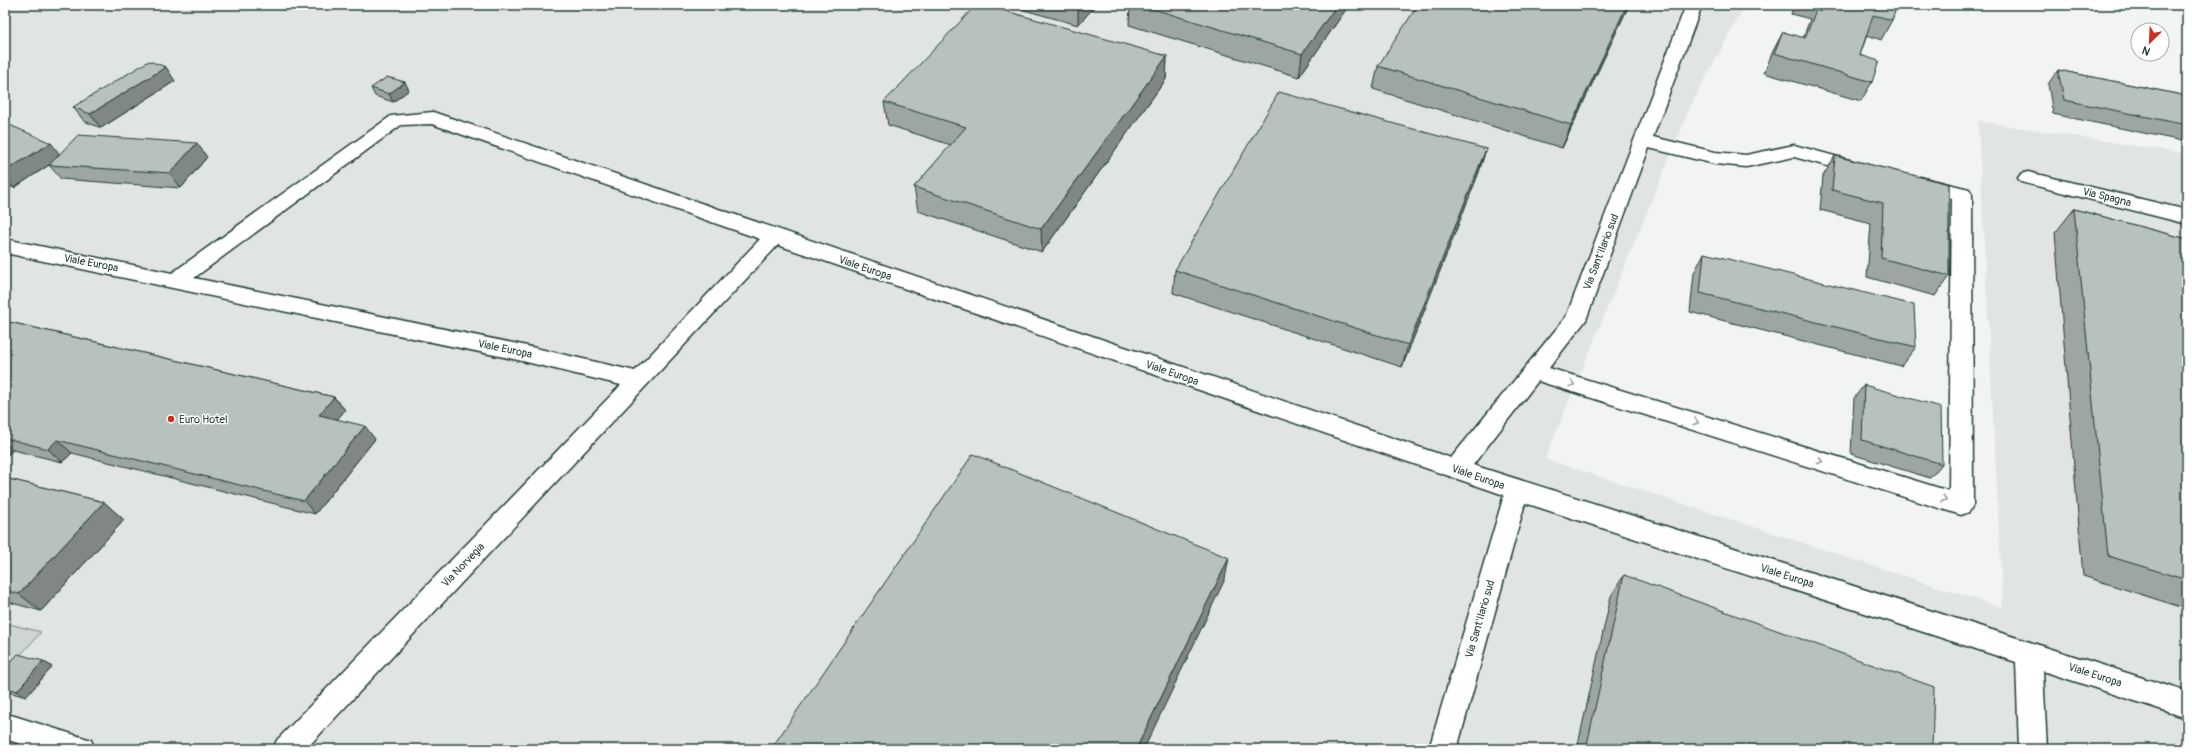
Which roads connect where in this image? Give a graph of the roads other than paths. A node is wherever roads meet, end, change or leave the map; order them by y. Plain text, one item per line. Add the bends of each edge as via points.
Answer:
1 (1694, 5) edge
2 (1642, 140) junction
3 (1878, 173) edge
4 (2028, 178) dead end
5 (1900, 179) edge
6 (2187, 217) edge
7 (774, 237) junction
8 (5, 246) edge
9 (177, 280) junction
10 (1535, 372) junction
11 (639, 380) junction
12 (1456, 469) junction
13 (1517, 490) junction
14 (2029, 653) junction
15 (2187, 705) edge
16 (12, 728) dead end
17 (81, 749) edge
18 (287, 749) edge
19 (1443, 749) edge
20 (2033, 749) edge

1 - 2 street, Via Sant'Ilario sud
2 - 3 street via 1715,158 1746,161 1794,151
2 - 10 street, Via Sant'Ilario sud via 1575,320
4 - 6 street, Via Spagna
10 -> 5 street via 1962,505 1962,194
7 - 9 street, Viale Europa via 433,118 397,120
7 - 11 street
7 - 12 street, Viale Europa
8 - 9 street, Viale Europa
9 - 11 street, Viale Europa
10 - 12 street, Via Sant'Ilario sud
11 - 18 street, Via Norvegia
12 - 13 street, Viale Europa
13 - 14 street, Viale Europa
13 - 19 street, Via Sant'Ilario sud
14 - 15 street, Viale Europa
14 - 20 street
16 - 17 street

